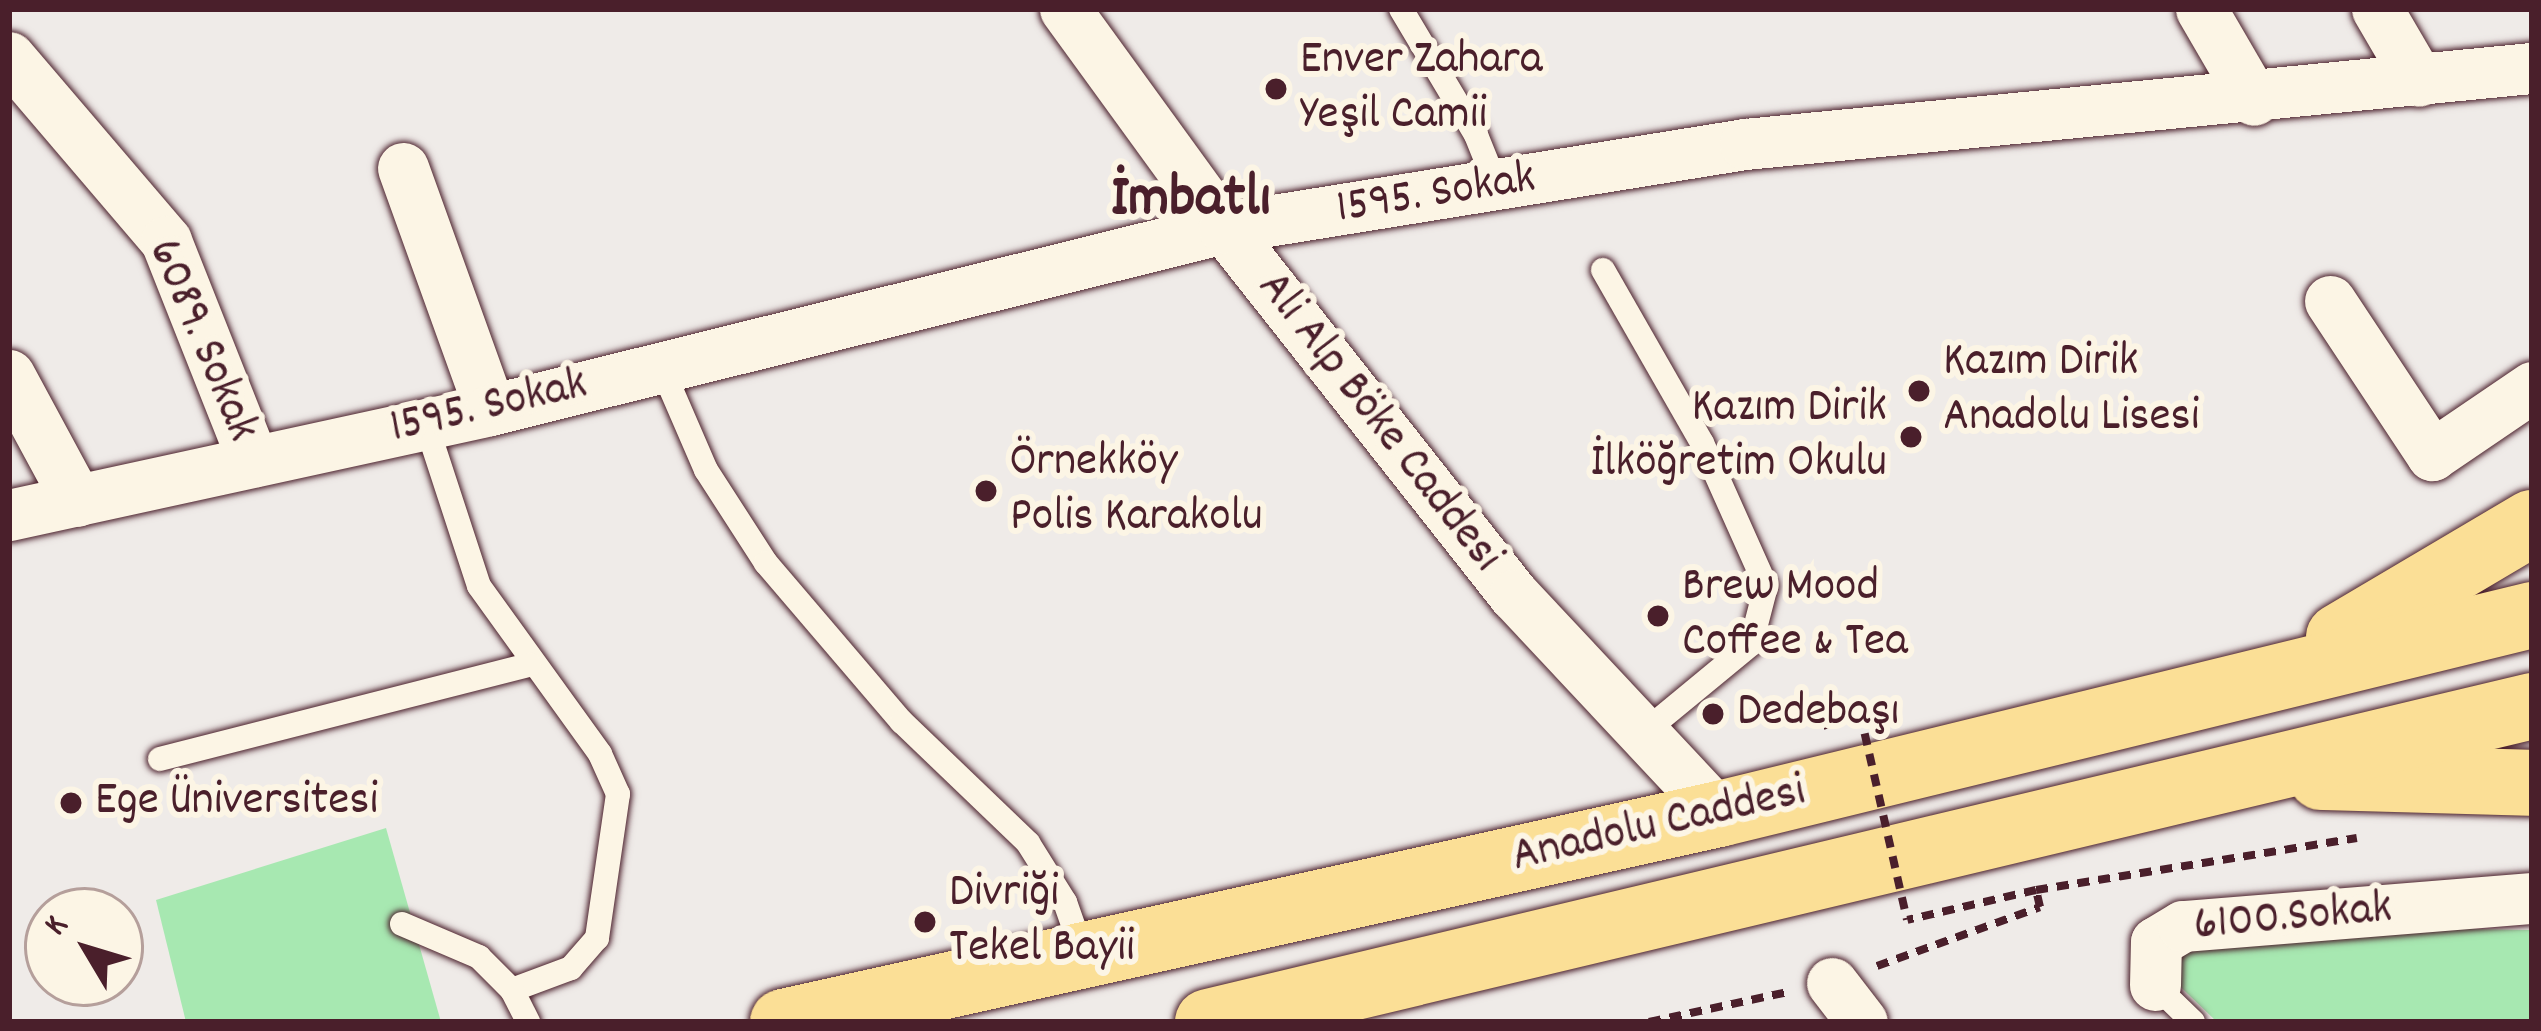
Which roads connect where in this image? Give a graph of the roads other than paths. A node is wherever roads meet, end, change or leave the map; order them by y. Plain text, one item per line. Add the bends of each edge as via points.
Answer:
1 (1065, 9) edge
2 (1401, 9) edge
3 (2201, 9) edge
4 (2377, 9) edge
5 (9, 57) edge
6 (2532, 68) edge
7 (2419, 81) junction
8 (2254, 100) junction
9 (403, 168) dead end
10 (1497, 187) junction
11 (1224, 228) junction
12 (1604, 270) dead end
13 (2330, 301) dead end
14 (661, 366) junction
15 (9, 376) edge
16 (2532, 387) edge
17 (490, 410) junction
18 (426, 424) junction
19 (253, 461) junction
20 (77, 501) junction
21 (9, 515) edge
22 (2532, 524) edge
23 (2532, 615) edge
24 (529, 665) junction
25 (2223, 692) junction
26 (2532, 706) edge
27 (1643, 733) junction
28 (160, 758) dead end
29 (2221, 774) junction
30 (2532, 783) edge
31 (1719, 814) junction
32 (2532, 898) edge
33 (402, 924) dead end
34 (1084, 955) junction
35 (2155, 985) joint
36 (512, 990) junction
37 (528, 1022) edge
38 (783, 1022) edge
39 (1208, 1022) edge
40 (2192, 1022) edge

1 - 11 street, Ali Alp Böke Caddesi
2 - 10 lane via 1476,135
3 - 8 street
4 - 7 street
5 - 19 street, 6089. Sokak via 166,241
6 - 7 street, 1595. Sokak
7 - 8 street, 1595. Sokak
8 - 10 street, 1595. Sokak via 1745,144
9 - 17 street
10 - 11 street, 1595. Sokak
11 - 14 street, 1595. Sokak
11 - 27 street, Ali Alp Böke Caddesi via 1514,596
12 - 27 lane via 1702,443 1766,586 1751,644
13 - 16 street via 2432,455
14 - 17 street, 1595. Sokak
14 - 34 lane via 706,470 766,562 902,722 1028,843 1065,902
15 - 20 street
17 - 18 street, 1595. Sokak
18 - 19 street, 1595. Sokak
18 - 24 lane via 467,560
19 - 20 street, 1595. Sokak
20 - 21 street, 1595. Sokak
22 - 25 highway via 2393,612
23 - 25 highway, Anadolu Caddesi
24 - 28 lane
24 - 36 lane via 600,754 620,814 598,938 572,968
25 - 31 highway, Anadolu Caddesi
26 - 29 highway, Anadolu Caddesi
27 - 31 street, Ali Alp Böke Caddesi
29 - 30 highway
29 - 39 highway, Anadolu Caddesi
31 - 34 highway, Anadolu Caddesi
32 - 35 street, 6100.Sokak via 2183,926 2156,942
33 - 36 lane via 479,957
34 - 38 highway, Anadolu Caddesi
35 - 40 lane, 6100.Sokak
36 - 37 lane

